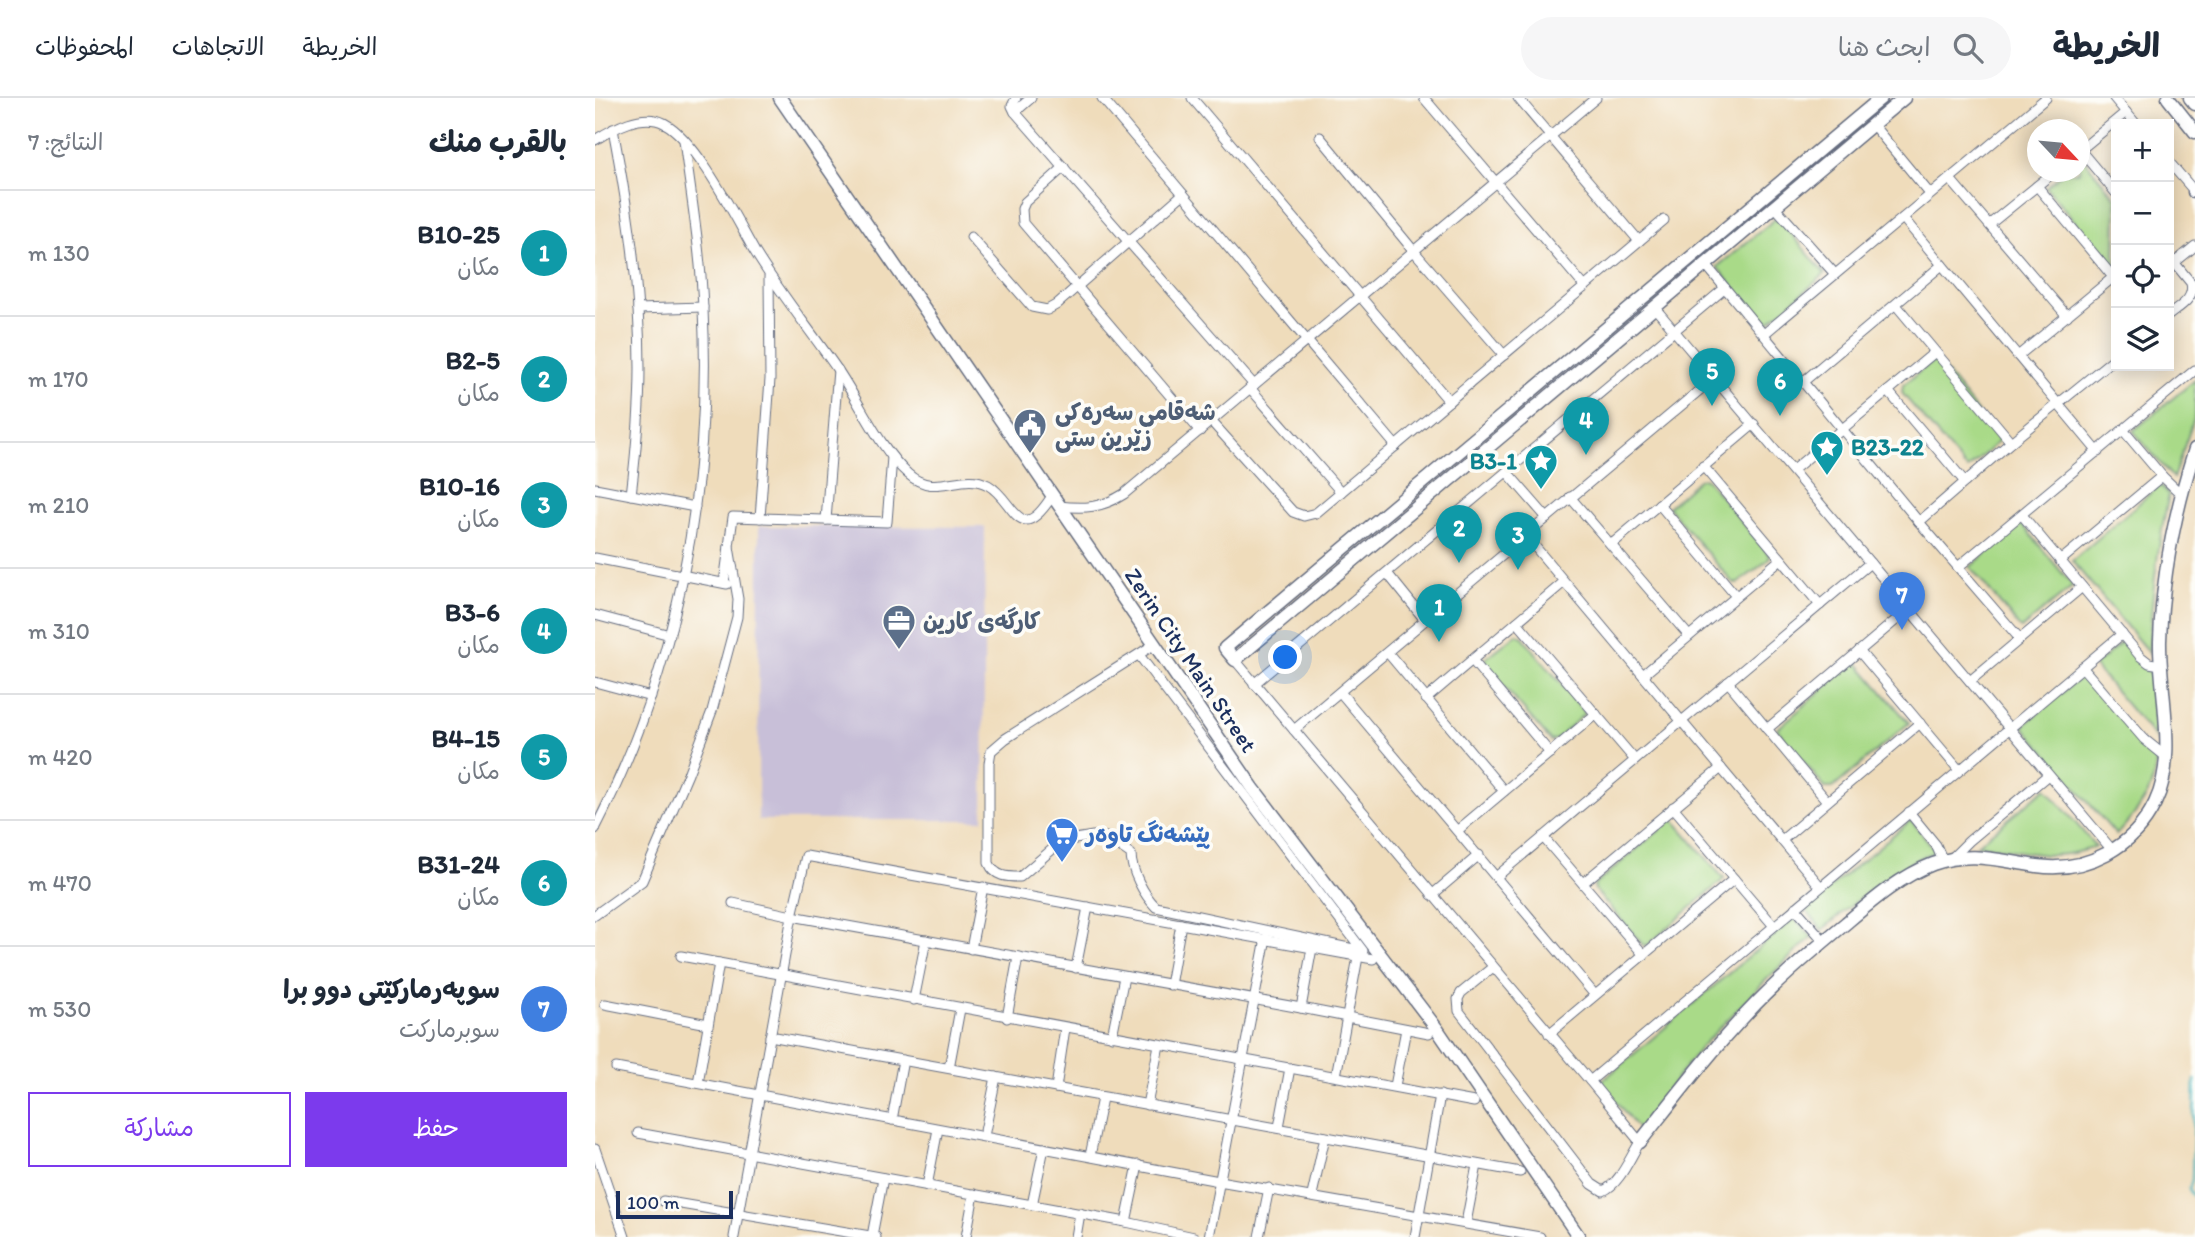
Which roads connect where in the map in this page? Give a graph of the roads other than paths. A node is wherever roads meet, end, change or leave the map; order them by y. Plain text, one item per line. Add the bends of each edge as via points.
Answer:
1 (780, 98) edge
2 (1016, 98) edge
3 (1031, 98) edge
4 (1102, 98) edge
5 (1192, 98) edge
6 (1425, 98) edge
7 (1518, 98) edge
8 (1596, 98) edge
9 (1881, 98) edge
10 (1905, 98) edge
11 (2046, 98) edge
12 (2114, 98) edge
13 (2168, 98) edge
14 (2190, 98) edge
15 (2195, 104) edge
16 (1015, 112) junction
17 (2126, 112) junction
18 (2132, 119) edge
19 (1873, 125) junction
20 (613, 129) junction
21 (2195, 132) edge
22 (1550, 136) junction
23 (1319, 137) dead end
24 (595, 140) edge
25 (684, 140) junction
26 (2090, 142) edge
27 (1825, 144) junction
28 (1835, 156) junction
29 (2090, 162) edge
30 (1065, 167) junction
31 (2174, 168) edge
32 (1950, 178) junction
33 (1495, 182) junction
34 (2042, 182) edge
35 (2037, 186) junction
36 (2111, 187) edge
37 (2195, 192) edge
38 (1183, 194) junction
39 (1930, 194) junction
40 (1775, 207) junction
41 (1903, 218) junction
42 (1664, 220) dead end
43 (1990, 224) junction
44 (971, 237) dead end
45 (1130, 241) junction
46 (1639, 241) junction
47 (2195, 246) edge
48 (1413, 250) junction
49 (2174, 258) edge
50 (2174, 263) edge
51 (1706, 265) junction
52 (1942, 265) junction
53 (2111, 271) edge
54 (1835, 274) junction
55 (769, 275) junction
56 (2111, 279) edge
57 (1078, 286) junction
58 (1585, 287) junction
59 (1725, 288) junction
60 (1359, 296) junction
61 (1896, 304) junction
62 (703, 307) junction
63 (1655, 308) junction
64 (638, 309) junction
65 (2174, 310) edge
66 (2067, 316) junction
67 (1605, 330) junction
68 (1674, 331) junction
69 (1764, 334) junction
70 (1305, 341) junction
71 (1615, 341) junction
72 (1935, 352) junction
73 (1504, 355) junction
74 (2018, 356) junction
75 (2111, 361) edge
76 (838, 370) junction
77 (2195, 370) edge
78 (1714, 378) junction
79 (1804, 382) junction
80 (1252, 386) junction
81 (1888, 391) junction
82 (1449, 401) junction
83 (2058, 404) junction
84 (1211, 421) junction
85 (1754, 424) junction
86 (1843, 428) junction
87 (1200, 431) junction
88 (2123, 431) junction
89 (2011, 442) junction
90 (1396, 446) junction
91 (2195, 449) edge
92 (2098, 452) junction
93 (893, 457) junction
94 (1703, 466) junction
95 (1794, 470) junction
96 (1507, 472) junction
97 (1432, 475) junction
98 (2162, 476) junction
99 (1965, 482) junction
100 (1442, 487) junction
101 (595, 488) edge
102 (1341, 492) junction
103 (2181, 493) junction
104 (631, 495) junction
105 (1570, 497) junction
106 (1056, 501) junction
107 (1659, 504) junction
108 (695, 507) junction
109 (2022, 515) junction
110 (760, 518) junction
111 (1547, 518) junction
112 (825, 520) junction
113 (1919, 522) junction
114 (1526, 536) junction
115 (1612, 544) junction
116 (729, 547) junction
117 (595, 558) edge
118 (1781, 559) junction
119 (2060, 561) junction
120 (1870, 563) junction
121 (1958, 567) junction
122 (1387, 573) junction
123 (684, 575) junction
124 (1564, 582) junction
125 (724, 583) junction
126 (736, 586) junction
127 (2083, 587) junction
128 (1736, 596) junction
129 (1820, 605) junction
130 (1909, 609) junction
131 (595, 615) edge
132 (1426, 620) junction
133 (1517, 622) junction
134 (2122, 634) junction
135 (670, 635) junction
136 (1689, 636) junction
137 (2020, 639) junction
138 (1157, 647) junction
139 (1859, 651) junction
140 (1388, 653) junction
141 (1141, 658) junction
142 (1235, 660) junction
143 (1472, 660) junction
144 (2161, 665) junction
145 (2082, 667) junction
146 (1643, 675) junction
147 (1970, 681) junction
148 (595, 682) edge
149 (1728, 682) junction
150 (1254, 684) junction
151 (1340, 692) junction
152 (651, 697) junction
153 (1426, 699) junction
154 (1595, 714) junction
155 (1681, 721) junction
156 (1920, 723) junction
157 (2010, 728) junction
158 (1767, 729) junction
159 (1294, 730) junction
160 (1550, 753) junction
161 (2165, 756) junction
162 (1635, 760) junction
163 (1721, 768) junction
164 (1959, 770) junction
165 (2048, 775) junction
166 (1504, 791) junction
167 (1827, 801) junction
168 (1674, 807) junction
169 (1909, 812) junction
170 (595, 829) edge
171 (1458, 830) junction
172 (1543, 837) junction
173 (1782, 840) junction
174 (2113, 851) junction
175 (1479, 855) junction
176 (1947, 860) junction
177 (1496, 877) junction
178 (1734, 879) junction
179 (1583, 883) junction
180 (1820, 886) junction
181 (983, 887) junction
182 (1432, 895) junction
183 (733, 903) dead end
184 (1088, 906) junction
185 (1795, 908) junction
186 (595, 915) edge
187 (792, 916) junction
188 (1181, 924) junction
189 (1774, 926) junction
190 (1266, 938) junction
191 (926, 940) junction
192 (1824, 941) junction
193 (1312, 948) junction
194 (971, 949) junction
195 (1644, 955) junction
196 (681, 956) dead end
197 (1018, 957) junction
198 (1359, 957) junction
199 (1373, 959) dead end
200 (719, 963) junction
201 (1493, 967) junction
202 (1076, 968) junction
203 (782, 976) junction
204 (1123, 977) junction
205 (1170, 985) junction
206 (1595, 995) junction
207 (1255, 999) junction
208 (914, 1000) junction
209 (605, 1004) dead end
210 (1301, 1007) junction
211 (960, 1009) junction
212 (1346, 1016) junction
213 (1007, 1018) junction
214 (708, 1024) junction
215 (1065, 1028) junction
216 (1406, 1029) junction
217 (1429, 1034) dead end
218 (1549, 1034) junction
219 (770, 1036) junction
220 (1112, 1036) junction
221 (1159, 1045) junction
222 (1244, 1059) junction
223 (903, 1060) junction
224 (616, 1068) dead end
225 (949, 1068) junction
226 (1290, 1068) junction
227 (1336, 1076) junction
228 (996, 1077) junction
229 (1590, 1081) junction
230 (698, 1083) junction
231 (1395, 1086) junction
232 (1056, 1088) junction
233 (759, 1095) junction
234 (1440, 1095) junction
235 (1102, 1098) junction
236 (1474, 1102) dead end
237 (1147, 1105) junction
238 (892, 1120) junction
239 (1230, 1121) junction
240 (1279, 1128) junction
241 (938, 1129) junction
242 (638, 1133) dead end
243 (984, 1136) junction
244 (1325, 1136) junction
245 (1640, 1142) junction
246 (1044, 1148) junction
247 (595, 1149) edge
248 (749, 1155) junction
249 (1090, 1156) junction
250 (1430, 1156) junction
251 (1477, 1164) junction
252 (1137, 1165) junction
253 (1520, 1172) dead end
254 (883, 1178) junction
255 (1219, 1181) junction
256 (927, 1186) junction
257 (1269, 1188) junction
258 (974, 1194) junction
259 (1312, 1195) junction
260 (663, 1201) dead end
261 (1032, 1205) junction
262 (1080, 1213) junction
263 (1419, 1215) junction
264 (738, 1216) junction
265 (1126, 1222) junction
266 (1466, 1223) junction
267 (1488, 1233) edge
268 (625, 1237) edge
269 (734, 1237) edge
270 (874, 1237) edge
271 (966, 1237) edge
272 (1076, 1237) edge
273 (1194, 1237) edge
274 (1209, 1237) edge
275 (1259, 1237) edge
276 (1415, 1237) edge
277 (1540, 1237) edge
278 (1579, 1237) edge

1 - 106 street, Zerin City Main Street
2 - 16 street
3 - 16 street
4 - 38 street
5 - 60 street
6 - 33 street
7 - 22 street
8 - 22 street
9 - 27 street
10 - 19 street
11 - 32 street
12 - 17 street
13 - 21 street
14 - 15 street
16 - 30 street
17 - 18 street
17 - 26 street
19 - 28 street
19 - 39 street
20 - 24 street
20 - 25 street via 647,120 663,122
20 - 64 street via 628,205
22 - 33 street
22 - 46 street
23 - 48 street
25 - 55 street via 721,191
25 - 62 street
27 - 28 street
27 - 67 street
28 - 40 street
29 - 36 street
30 - 45 street
30 - 57 street via 1025,202 1021,216 1027,229
31 - 37 street
32 - 39 street
32 - 43 street
33 - 48 street
33 - 58 street
34 - 35 street
35 - 43 street
35 - 53 street
38 - 45 street
38 - 70 street
39 - 41 street
40 - 51 street
40 - 54 street
41 - 52 street
41 - 54 street
42 - 46 street
43 - 66 street
44 - 57 street via 1037,309 1052,308
45 - 57 street
45 - 80 street
46 - 58 street
47 - 49 street
48 - 60 street
48 - 73 street
50 - 65 street via 2192,283 2193,293
51 - 59 street
51 - 63 street
52 - 61 street
52 - 74 street
54 - 69 street
55 - 76 street
55 - 110 street via 771,379
56 - 66 street
57 - 87 street
58 - 73 street
59 - 68 street
59 - 69 street
60 - 70 street
60 - 82 street
61 - 72 street
61 - 79 street
62 - 64 street
62 - 108 street via 703,410
63 - 68 street
63 - 71 street
64 - 104 street via 638,433
66 - 74 street
67 - 71 street
67 - 97 street
68 - 78 street
68 - 96 street
69 - 79 street
70 - 80 street
70 - 90 street
71 - 100 street
72 - 81 street
72 - 89 street
73 - 82 street
74 - 83 street
75 - 83 street
76 - 93 street
76 - 112 street
77 - 88 street
78 - 85 street
78 - 105 street
79 - 86 street
80 - 84 street
80 - 102 street
81 - 86 street
81 - 99 street
82 - 90 street
83 - 89 street
83 - 92 street
84 - 87 street
84 - 102 street via 1293,512 1310,515
85 - 94 street
85 - 95 street
86 - 95 street
86 - 113 street
87 - 106 street via 1112,501 1084,509
88 - 92 street
88 - 98 street
89 - 99 street
90 - 102 street
91 - 103 street
92 - 109 street
93 - 106 street via 925,485 970,481 987,485 1022,519 1041,513
93 - 112 street via 887,522
94 - 107 street
94 - 118 street
95 - 120 street
96 - 111 street
96 - 122 street
97 - 100 street
97 - 142 street via 1225,648
98 - 103 street
98 - 119 street
99 - 113 street
100 - 142 street
101 - 104 street
103 - 144 street via 2164,582
104 - 108 street
105 - 111 street
105 - 115 street
106 - 138 street, Zerin City Main Street
107 - 115 street
107 - 128 street
108 - 123 street
109 - 119 street
109 - 121 street
110 - 112 street
110 - 116 street via 733,517
111 - 114 street
113 - 121 street
114 - 124 street
114 - 132 street
115 - 136 street
116 - 125 street
116 - 126 street
117 - 123 street
118 - 128 street
118 - 129 street
119 - 127 street
120 - 129 street
120 - 130 street
121 - 137 street
122 - 132 street
122 - 150 street
123 - 125 street
123 - 135 street
124 - 133 street
124 - 146 street
125 - 126 street
126 - 186 street via 737,617 720,684 678,798 642,881
127 - 134 street
127 - 137 street
128 - 136 street
129 - 149 street
130 - 139 street
130 - 147 street
131 - 135 street
132 - 140 street
133 - 143 street
133 - 154 street
134 - 144 street via 2144,660
134 - 145 street
135 - 152 street
136 - 146 street
137 - 147 street
138 - 141 street
138 - 278 street, Zerin City Main Street via 1259,796 1437,1029
139 - 156 street
139 - 158 street
140 - 151 street
140 - 153 street
141 - 141 street via 991,751 991,868 1001,876 1020,877 1055,847 1106,837 1131,854 1131,864 1156,907 1363,951
142 - 150 street
143 - 153 street
143 - 160 street
144 - 161 street
145 - 157 street
145 - 161 street via 2144,739
146 - 155 street
147 - 157 street
148 - 152 street
149 - 155 street
149 - 158 street
150 - 159 street
151 - 159 street
151 - 171 street
152 - 170 street
153 - 166 street
154 - 160 street
154 - 162 street
155 - 162 street
155 - 163 street
156 - 164 street
156 - 167 street
157 - 164 street
157 - 165 street
158 - 167 street
159 - 182 street
160 - 166 street
161 - 174 street via 2161,789 2149,815
162 - 172 street
163 - 168 street
163 - 173 street
164 - 169 street
165 - 174 street
165 - 176 street
166 - 171 street
167 - 173 street
168 - 178 street
168 - 179 street
169 - 176 street
169 - 180 street
171 - 175 street
172 - 177 street
172 - 179 street
173 - 180 street
174 - 176 street via 2061,867 1995,857
175 - 177 street
175 - 182 street
176 - 192 street via 1898,883
177 - 206 street
178 - 189 street
178 - 195 street
179 - 195 street
180 - 185 street
181 - 184 street
181 - 187 street via 808,855
181 - 194 street
182 - 201 street
183 - 187 street
184 - 188 street
184 - 202 street
185 - 189 street
185 - 192 street
187 - 191 street
187 - 203 street
188 - 190 street
188 - 205 street
189 - 229 street
190 - 193 street
190 - 207 street
191 - 194 street
191 - 208 street
192 - 245 street via 1748,1012
193 - 198 street
193 - 210 street
194 - 197 street
195 - 206 street
196 - 200 street
197 - 202 street
197 - 213 street
198 - 199 street
198 - 212 street
200 - 203 street
200 - 214 street
201 - 218 street
201 - 245 street via 1461,993 1459,1011 1592,1184 1607,1190
202 - 204 street
203 - 208 street
203 - 219 street
204 - 205 street
204 - 220 street
205 - 207 street
206 - 218 street
207 - 210 street
207 - 222 street
208 - 211 street
209 - 214 street
210 - 212 street
211 - 213 street
211 - 225 street
212 - 216 street
212 - 227 street
213 - 215 street
214 - 230 street
215 - 220 street
215 - 232 street
216 - 217 street
216 - 231 street
218 - 229 street
219 - 223 street
219 - 233 street
220 - 221 street
221 - 222 street
221 - 237 street
222 - 226 street
222 - 239 street
223 - 225 street
223 - 238 street
224 - 230 street
225 - 228 street
226 - 227 street
226 - 240 street
227 - 231 street
228 - 232 street
228 - 243 street
229 - 245 street
230 - 233 street
231 - 234 street
232 - 235 street
233 - 238 street
233 - 248 street
234 - 236 street
234 - 250 street
235 - 237 street
235 - 249 street
237 - 239 street
238 - 241 street
239 - 240 street
239 - 255 street
240 - 244 street
241 - 243 street
241 - 256 street
242 - 248 street
243 - 246 street
244 - 250 street
244 - 259 street
246 - 249 street
246 - 261 street
247 - 268 street
248 - 254 street
248 - 264 street
249 - 252 street
250 - 251 street
250 - 263 street
251 - 253 street
251 - 266 street
252 - 255 street
252 - 265 street
254 - 256 street
254 - 270 street
255 - 257 street
255 - 274 street
256 - 258 street
257 - 259 street
257 - 275 street
258 - 261 street
258 - 271 street
259 - 263 street
260 - 264 street
261 - 262 street
262 - 265 street
262 - 272 street
263 - 266 street
263 - 276 street
264 - 269 street
264 - 270 street
265 - 273 street
266 - 267 street
267 - 277 street

